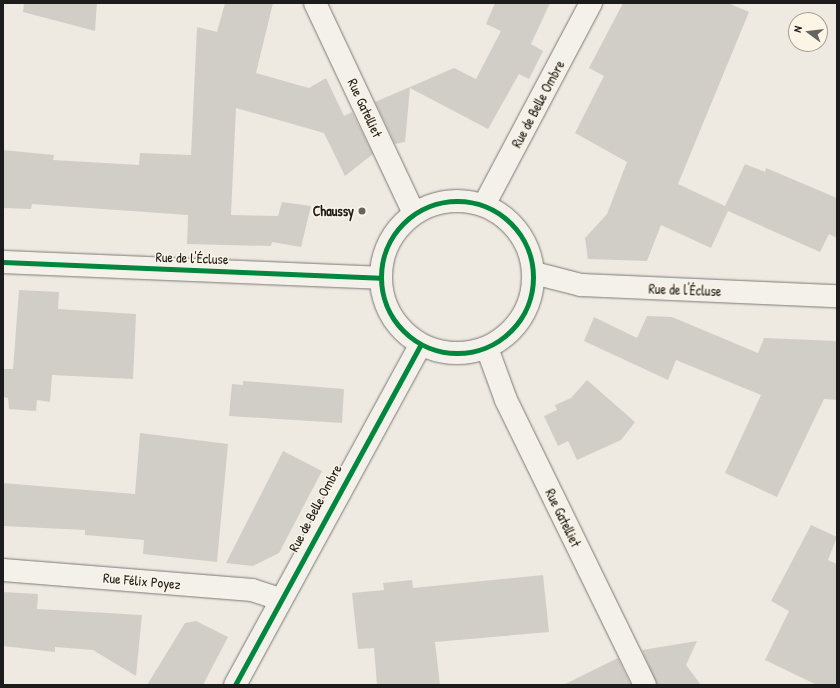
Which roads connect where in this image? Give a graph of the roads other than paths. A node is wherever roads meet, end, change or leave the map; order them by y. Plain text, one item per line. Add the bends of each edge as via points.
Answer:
1 (315, 3) edge
2 (591, 3) edge
3 (484, 205) junction
4 (414, 213) junction
5 (3, 262) edge
6 (534, 273) junction
7 (380, 278) junction
8 (837, 296) edge
9 (420, 345) junction
10 (486, 348) junction
11 (3, 570) edge
12 (280, 599) junction
13 (235, 685) edge
14 (645, 685) edge

1 - 4 street, Rue Gatelliet
2 - 3 street, Rue de Belle Ombre
3 - 4 street via 460,200 445,202
3 - 6 street via 503,216 519,232 530,251
4 - 7 street via 396,230 384,252
5 - 7 street, Rue de l'Écluse
6 - 8 street, Rue de l'Écluse via 581,285
6 - 10 street via 531,296 522,318 507,336
7 - 9 street via 391,317 404,333
9 - 10 street via 442,353 464,354
9 - 12 street, Rue de Belle Ombre
10 - 14 street, Rue Gatelliet via 506,400
11 - 12 street, Rue Félix Poyez via 252,590
12 - 13 street, Rue de Belle Ombre

